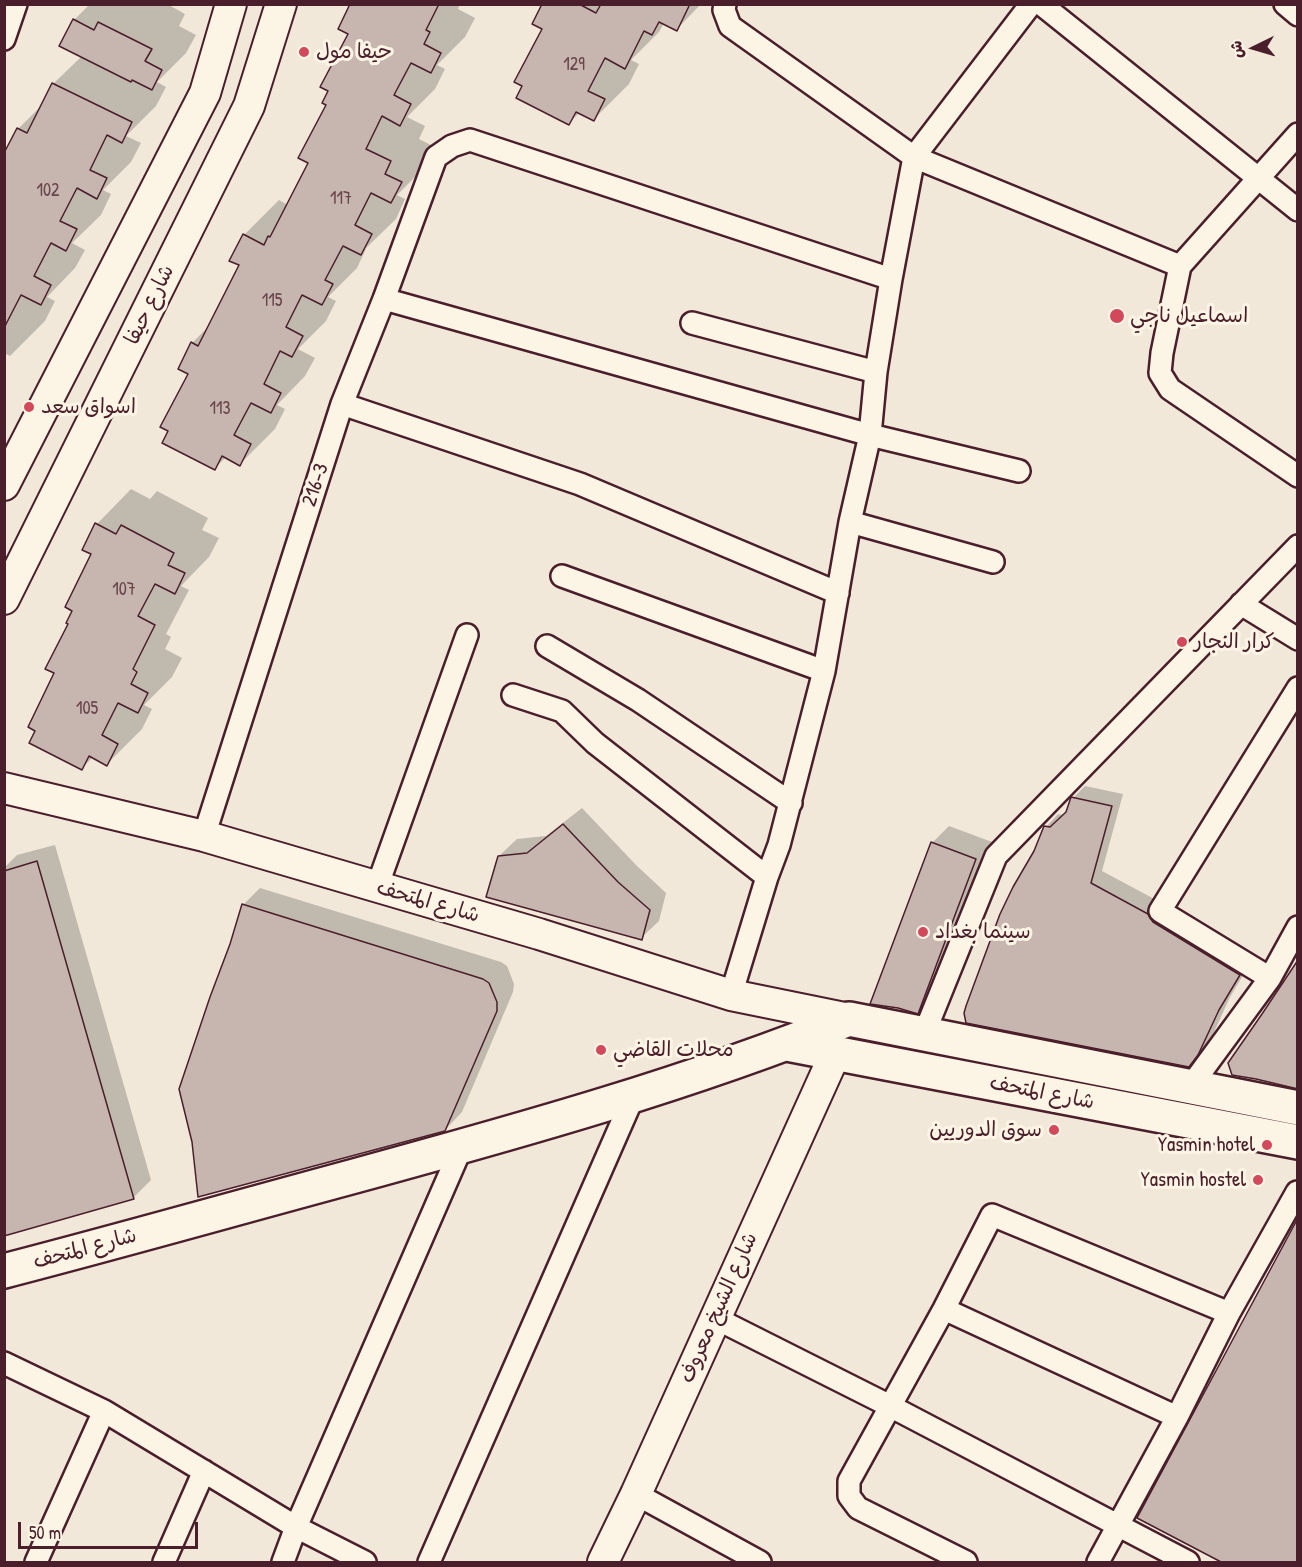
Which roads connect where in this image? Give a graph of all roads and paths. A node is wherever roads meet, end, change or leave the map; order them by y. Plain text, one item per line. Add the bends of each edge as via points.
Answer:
1 (16, 4) edge
2 (231, 4) edge
3 (281, 4) edge
4 (724, 4) edge
5 (1031, 4) edge
6 (1041, 4) edge
7 (1285, 4) edge
8 (1298, 15) edge
9 (4, 39) edge
10 (1298, 134) edge
11 (914, 158) junction
12 (1258, 178) junction
13 (1298, 210) edge
14 (1180, 266) junction
15 (891, 279) junction
16 (384, 299) junction
17 (692, 323) dead end
18 (876, 372) junction
19 (342, 404) junction
20 (870, 435) junction
21 (1018, 471) dead end
22 (1298, 476) edge
23 (4, 485) edge
24 (850, 522) junction
25 (1298, 546) edge
26 (993, 562) dead end
27 (562, 576) dead end
28 (838, 593) junction
29 (4, 599) edge
30 (1241, 604) junction
31 (467, 635) dead end
32 (1298, 639) edge
33 (547, 646) dead end
34 (824, 671) junction
35 (1298, 688) edge
36 (513, 695) dead end
37 (8, 790) edge
38 (790, 803) junction
39 (204, 836) junction
40 (767, 877) junction
41 (377, 888) junction
42 (1298, 927) edge
43 (1270, 978) junction
44 (738, 996) junction
45 (849, 1019) junction
46 (924, 1034) junction
47 (787, 1044) junction
48 (835, 1054) junction
49 (1190, 1087) junction
50 (634, 1095) junction
51 (1298, 1108) edge
52 (1298, 1142) edge
53 (462, 1146) junction
54 (1297, 1192) edge
55 (4, 1271) edge
56 (944, 1309) junction
57 (1229, 1313) junction
58 (715, 1318) junction
59 (4, 1363) edge
60 (890, 1406) junction
61 (104, 1411) junction
62 (1177, 1417) junction
63 (204, 1471) junction
64 (636, 1494) junction
65 (1118, 1526) junction
66 (296, 1527) junction
67 (36, 1563) edge
68 (164, 1563) edge
69 (283, 1563) edge
70 (365, 1563) edge
71 (429, 1563) edge
72 (603, 1563) edge
73 (760, 1563) edge
74 (966, 1563) edge
75 (1098, 1563) edge
76 (1188, 1563) edge

1 - 9 street
2 - 23 main road via 205,93
3 - 29 main road, شارع حيفا via 249,106
4 - 11 street via 730,26
5 - 11 street
6 - 12 street
7 - 8 street
10 - 12 street
11 - 14 street
11 - 15 street
12 - 13 street
12 - 14 street
14 - 22 street via 1160,373 1170,389
15 - 16 street, 216-3 via 470,140 436,157
15 - 18 street
16 - 19 street, 216-3
16 - 20 street
17 - 18 street
18 - 20 street
19 - 28 street via 580,484
19 - 39 street, 216-3
20 - 21 street
20 - 24 street
24 - 26 street
24 - 28 street
25 - 30 street
27 - 34 street
28 - 34 street
30 - 32 street
30 - 46 street via 996,856
31 - 41 street
33 - 38 street via 638,700
34 - 38 street
35 - 43 street via 1160,911
36 - 40 street via 562,711 594,743
37 - 39 main road, شارع المتحف
38 - 40 street
39 - 41 main road, شارع المتحف
40 - 44 street
41 - 44 main road, شارع المتحف
42 - 43 street
43 - 49 street
44 - 45 main road, شارع المتحف
44 - 47 main road
45 - 46 main road, شارع المتحف
45 - 47 main road, شارع المتحف
46 - 49 main road, شارع المتحف
47 - 48 main road, شارع المتحف
47 - 50 main road, شارع المتحف
48 - 52 main road, شارع المتحف
48 - 58 main road, شارع الشيخ معروف
49 - 51 main road, شارع المتحف
50 - 53 main road, شارع المتحف
50 - 71 street
53 - 55 main road, شارع المتحف
53 - 66 street
54 - 57 street
56 - 57 street via 992,1215
56 - 60 street
56 - 62 street
57 - 62 street
58 - 60 street
58 - 64 main road, شارع الشيخ معروف
59 - 61 street
60 - 65 street
60 - 74 street via 849,1481 849,1496 858,1508
61 - 63 street
61 - 67 street
62 - 65 street
63 - 66 street
63 - 68 street
64 - 72 main road, شارع الشيخ معروف
64 - 73 street
65 - 75 street
65 - 76 street
66 - 69 street
66 - 70 street

